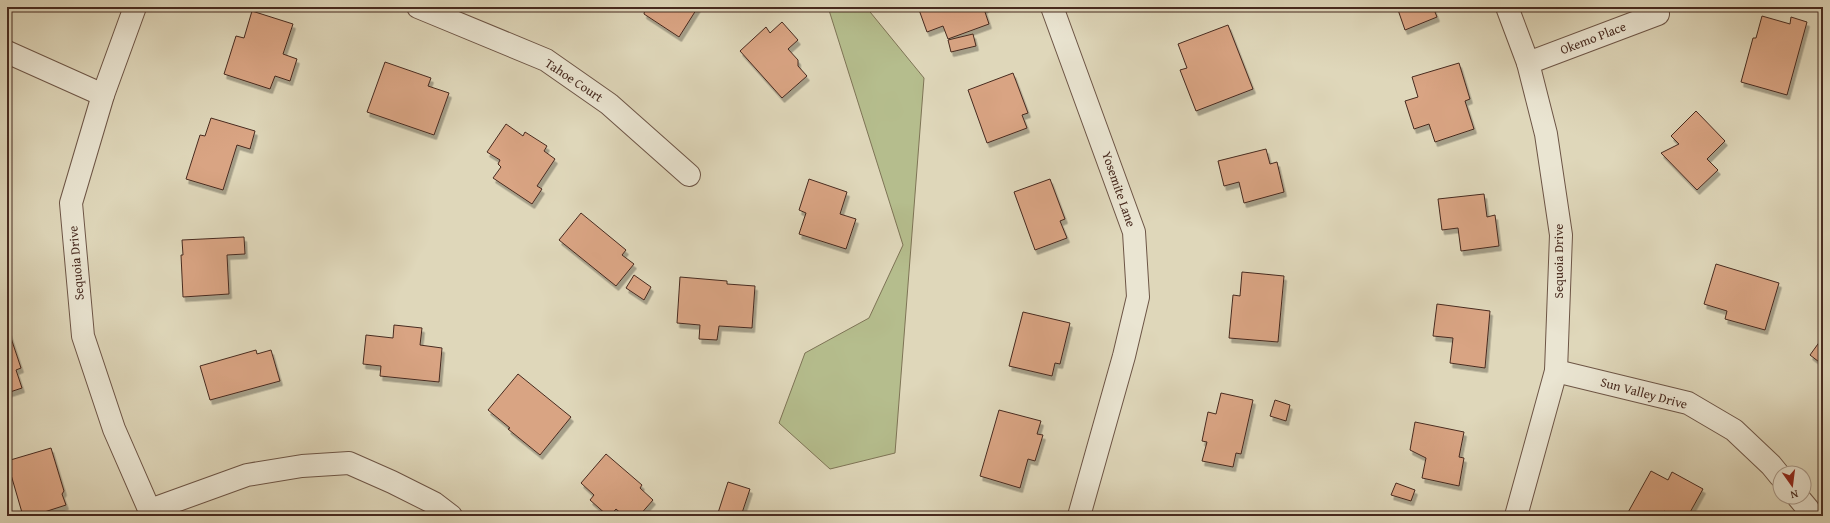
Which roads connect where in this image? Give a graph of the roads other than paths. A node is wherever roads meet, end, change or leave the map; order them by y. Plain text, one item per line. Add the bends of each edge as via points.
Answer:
1 (135, 7) edge
2 (418, 7) edge
3 (1052, 7) edge
4 (1507, 7) edge
5 (1658, 14) dead end
6 (7, 52) edge
7 (1528, 63) junction
8 (103, 95) junction
9 (689, 175) dead end
10 (1556, 371) junction
11 (1772, 466) edge
12 (1804, 505) edge
13 (151, 513) edge
14 (451, 516) edge
15 (1079, 516) edge
16 (1516, 516) edge
17 (1811, 516) edge

1 - 8 street, Sequoia Drive
2 - 9 street, Tahoe Court via 546,60 609,104
3 - 15 street, Yosemite Lane via 1134,232 1138,297
4 - 7 street, Sequoia Drive
5 - 7 street, Okemo Place
6 - 8 street
7 - 10 street, Sequoia Drive via 1546,134 1561,234
8 - 13 street, Sequoia Drive via 71,202 83,336 114,429
10 - 11 street, Sun Valley Drive via 1688,403 1734,430
10 - 16 street, Sequoia Drive
12 - 17 street
13 - 14 street via 247,474 302,466 349,463 434,503

